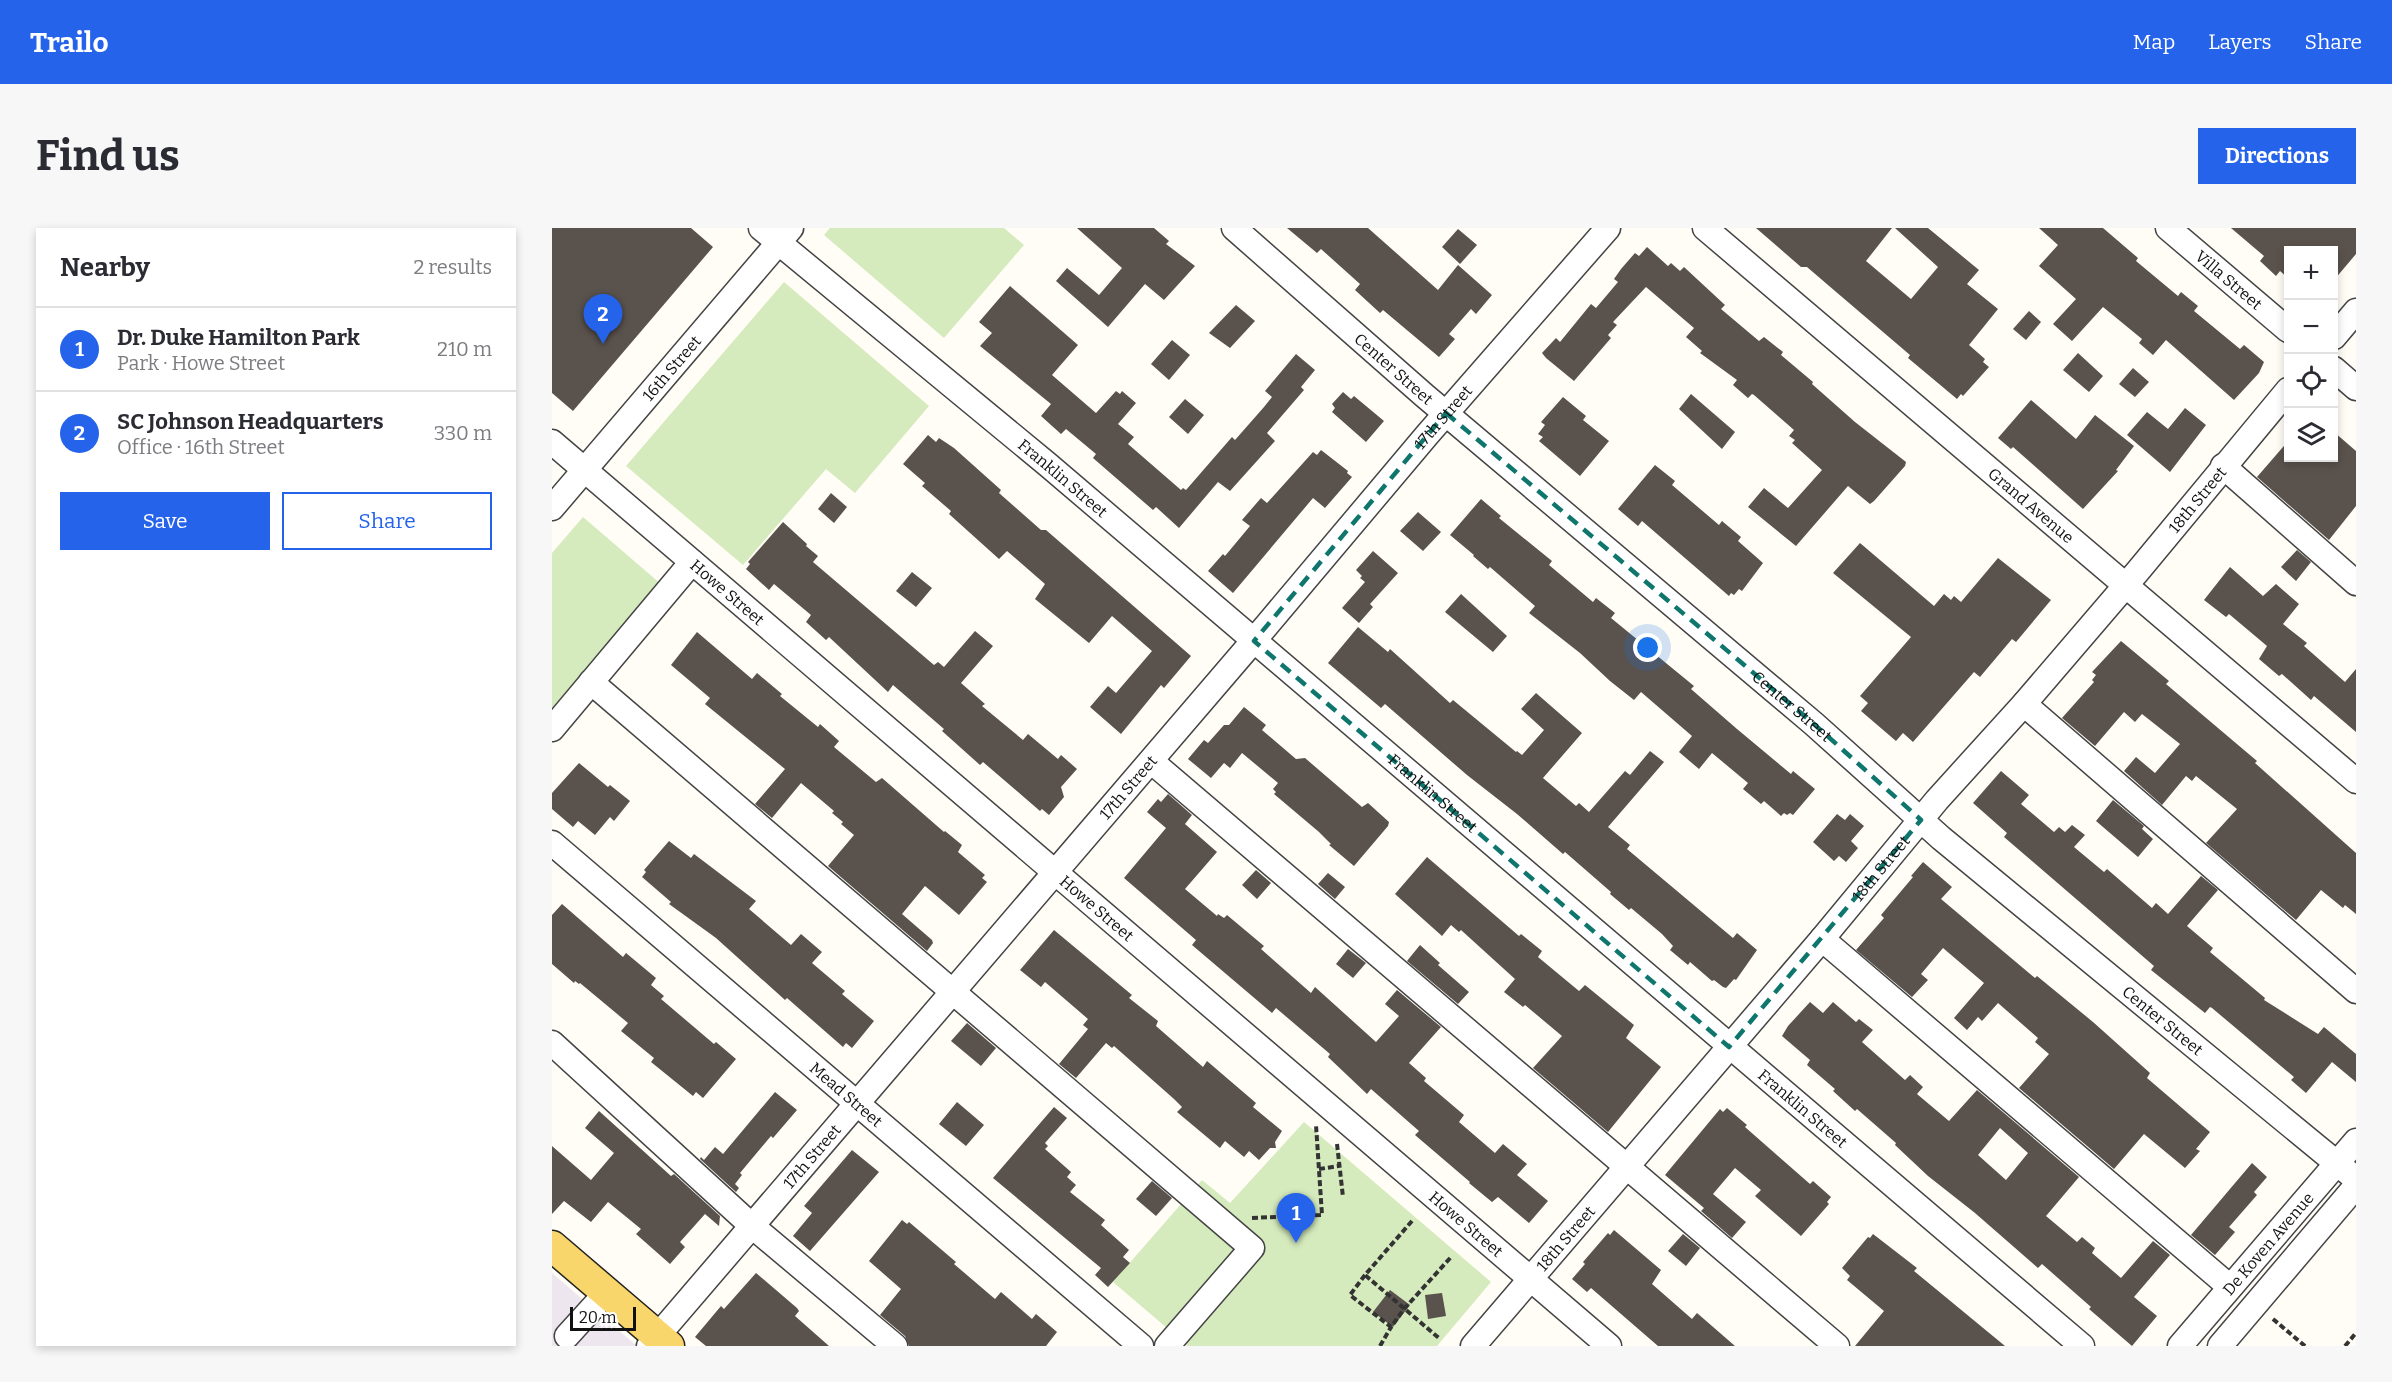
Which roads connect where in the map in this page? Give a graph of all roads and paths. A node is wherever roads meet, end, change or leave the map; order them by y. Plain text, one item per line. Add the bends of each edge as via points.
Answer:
1 (1234, 228) edge
2 (1608, 228) edge
3 (1705, 228) edge
4 (2168, 228) edge
5 (777, 233) edge
6 (2356, 311) edge
7 (2284, 326) edge
8 (2338, 332) edge
9 (2338, 372) edge
10 (2356, 388) edge
11 (2284, 396) edge
12 (1446, 413) junction
13 (552, 442) edge
14 (2223, 466) junction
15 (584, 470) junction
16 (552, 508) edge
17 (692, 562) junction
18 (2356, 583) edge
19 (2124, 586) junction
20 (1254, 641) junction
21 (591, 682) junction
22 (2024, 704) junction
23 (552, 729) edge
24 (1151, 761) junction
25 (2356, 781) edge
26 (1921, 820) junction
27 (552, 843) edge
28 (1055, 872) junction
29 (1822, 939) junction
30 (2356, 991) edge
31 (952, 992) junction
32 (552, 1043) edge
33 (1729, 1047) junction
34 (1314, 1093) junction
35 (857, 1104) junction
36 (1333, 1109) junction
37 (2356, 1141) edge
38 (2337, 1163) junction
39 (1340, 1166) junction
40 (1627, 1166) junction
41 (1319, 1169) junction
42 (2356, 1179) edge
43 (2356, 1186) edge
44 (1343, 1197) dead end
45 (1218, 1220) junction
46 (1412, 1221) dead end
47 (752, 1226) junction
48 (552, 1246) edge
49 (1452, 1256) dead end
50 (1365, 1275) junction
51 (1531, 1278) junction
52 (2230, 1287) junction
53 (607, 1292) junction
54 (2256, 1304) junction
55 (1404, 1309) junction
56 (1391, 1327) junction
57 (2356, 1333) edge
58 (566, 1335) edge
59 (1440, 1340) dead end
60 (658, 1343) edge
61 (895, 1346) edge
62 (1141, 1346) edge
63 (1167, 1346) edge
64 (1380, 1346) edge
65 (1473, 1346) edge
66 (1609, 1346) edge
67 (1837, 1346) edge
68 (2082, 1346) edge
69 (2180, 1346) edge
70 (2220, 1346) edge
71 (2305, 1346) edge
72 (2345, 1346) edge

1 - 12 street, Center Street
2 - 12 street, 17th Street
3 - 19 street, Grand Avenue
4 - 7 street, Villa Street
5 - 15 street, 16th Street
5 - 20 street, Franklin Street
6 - 8 street
9 - 10 street
11 - 14 street, 18th Street
12 - 20 street, 17th Street
12 - 26 street, Center Street via 1814,724
13 - 15 street, Howe Street
14 - 18 street
14 - 19 street, 18th Street
15 - 16 street, 16th Street
15 - 17 street, Howe Street
17 - 21 street
17 - 28 street, Howe Street
19 - 22 street, 18th Street
19 - 25 street, Grand Avenue
20 - 24 street, 17th Street
20 - 33 street, Franklin Street
21 - 23 street
21 - 31 street
22 - 26 street, 18th Street
22 - 30 street
24 - 28 street, 17th Street
24 - 40 street
26 - 29 street, 18th Street
26 - 38 street, Center Street
27 - 35 street, Mead Street
28 - 31 street, 17th Street
28 - 34 street, Howe Street
29 - 33 street, 18th Street
29 - 52 street
31 - 35 street, 17th Street
31 - 45 street
32 - 47 street
33 - 40 street, 18th Street
33 - 68 street, Franklin Street
34 - 36 street, Howe Street
34 - 41 path
35 - 47 street, 17th Street
35 - 62 street, Mead Street
36 - 39 path
36 - 51 street, Howe Street
37 - 38 street, De Koven Avenue
38 - 42 street, Center Street
38 - 52 street, De Koven Avenue
39 - 41 path
39 - 44 path
40 - 51 street, 18th Street
40 - 67 street
41 - 45 path via 1322,1215
43 - 54 street, De Koven Avenue
45 - 63 street via 1252,1248
46 - 50 path
47 - 60 street, 17th Street
47 - 61 street
48 - 53 main road
49 - 55 path
50 - 55 path
50 - 56 path via 1350,1295
51 - 65 street, 18th Street
51 - 66 street, Howe Street
52 - 69 street, De Koven Avenue
53 - 58 street
53 - 60 main road
54 - 70 street, De Koven Avenue
54 - 71 path
55 - 56 path
55 - 59 path
56 - 64 path
57 - 72 path

